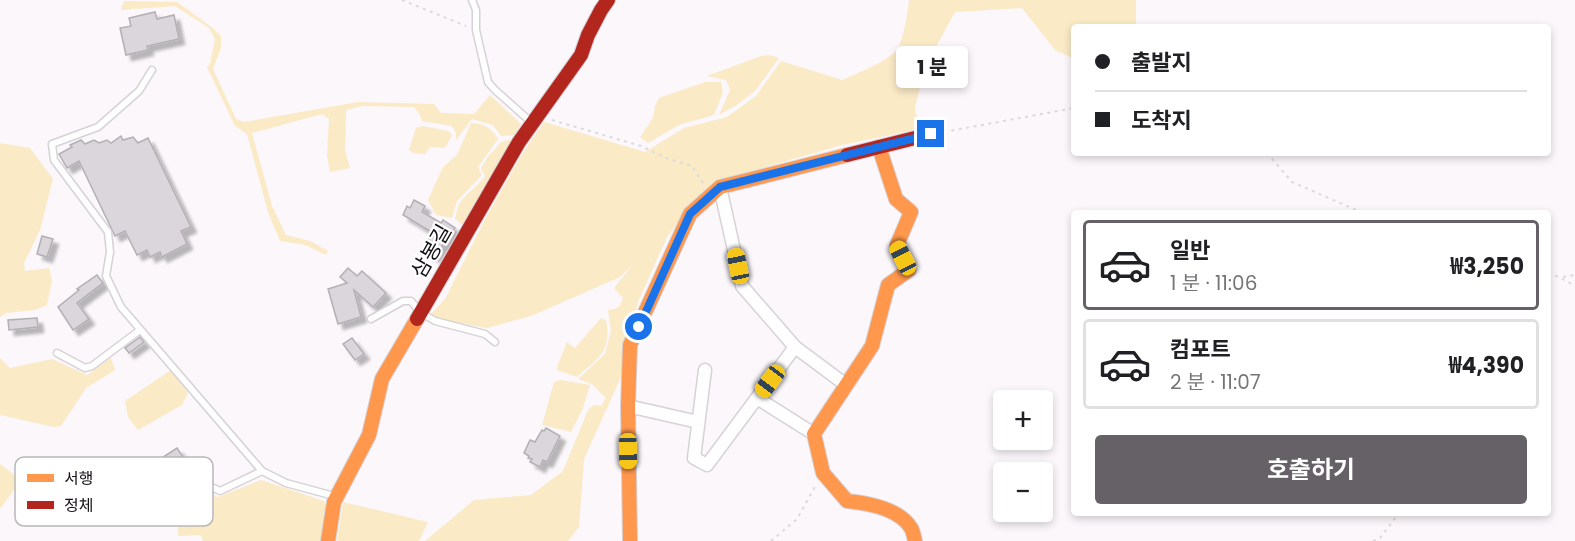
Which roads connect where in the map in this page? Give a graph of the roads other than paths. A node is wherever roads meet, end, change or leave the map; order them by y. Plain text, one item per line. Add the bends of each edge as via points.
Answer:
1 (472, 0) edge
2 (608, 0) edge
3 (152, 70) dead end
4 (535, 119) junction
5 (931, 134) road end
6 (879, 147) junction
7 (715, 191) junction
8 (420, 312) junction
9 (371, 319) dead end
10 (140, 330) junction
11 (495, 342) dead end
12 (795, 347) junction
13 (57, 353) dead end
14 (705, 370) dead end
15 (846, 385) junction
16 (757, 398) junction
17 (628, 406) junction
18 (698, 422) junction
19 (814, 434) junction
20 (262, 471) junction
21 (213, 487) edge
22 (337, 497) junction
23 (328, 541) edge
24 (630, 541) edge
25 (915, 541) edge

1 - 4 lane via 488,82
2 - 4 street, 삼봉길 via 581,56
3 - 10 lane via 139,91 98,127 52,144 54,160 108,232 106,276 121,307
4 - 8 street, 삼봉길
5 - 6 street
6 - 7 street
6 - 15 street via 896,199 911,212 897,245 909,270 888,285 872,346
7 - 12 street via 742,286
7 - 17 street via 690,214 630,345
8 - 9 lane via 411,302 403,301
8 - 11 lane via 435,321 485,334
8 - 22 street, 삼봉길 via 382,379 369,435
10 - 13 lane via 85,368
10 - 20 lane
12 - 15 street
12 - 16 street
14 - 18 street
15 - 19 street
16 - 18 street via 707,465 694,458
16 - 19 street
17 - 18 street
17 - 24 street
19 - 25 street via 823,473 847,501 869,502 900,516 911,528
20 - 21 lane via 220,490
20 - 22 lane via 286,483
22 - 23 street, 삼봉길

